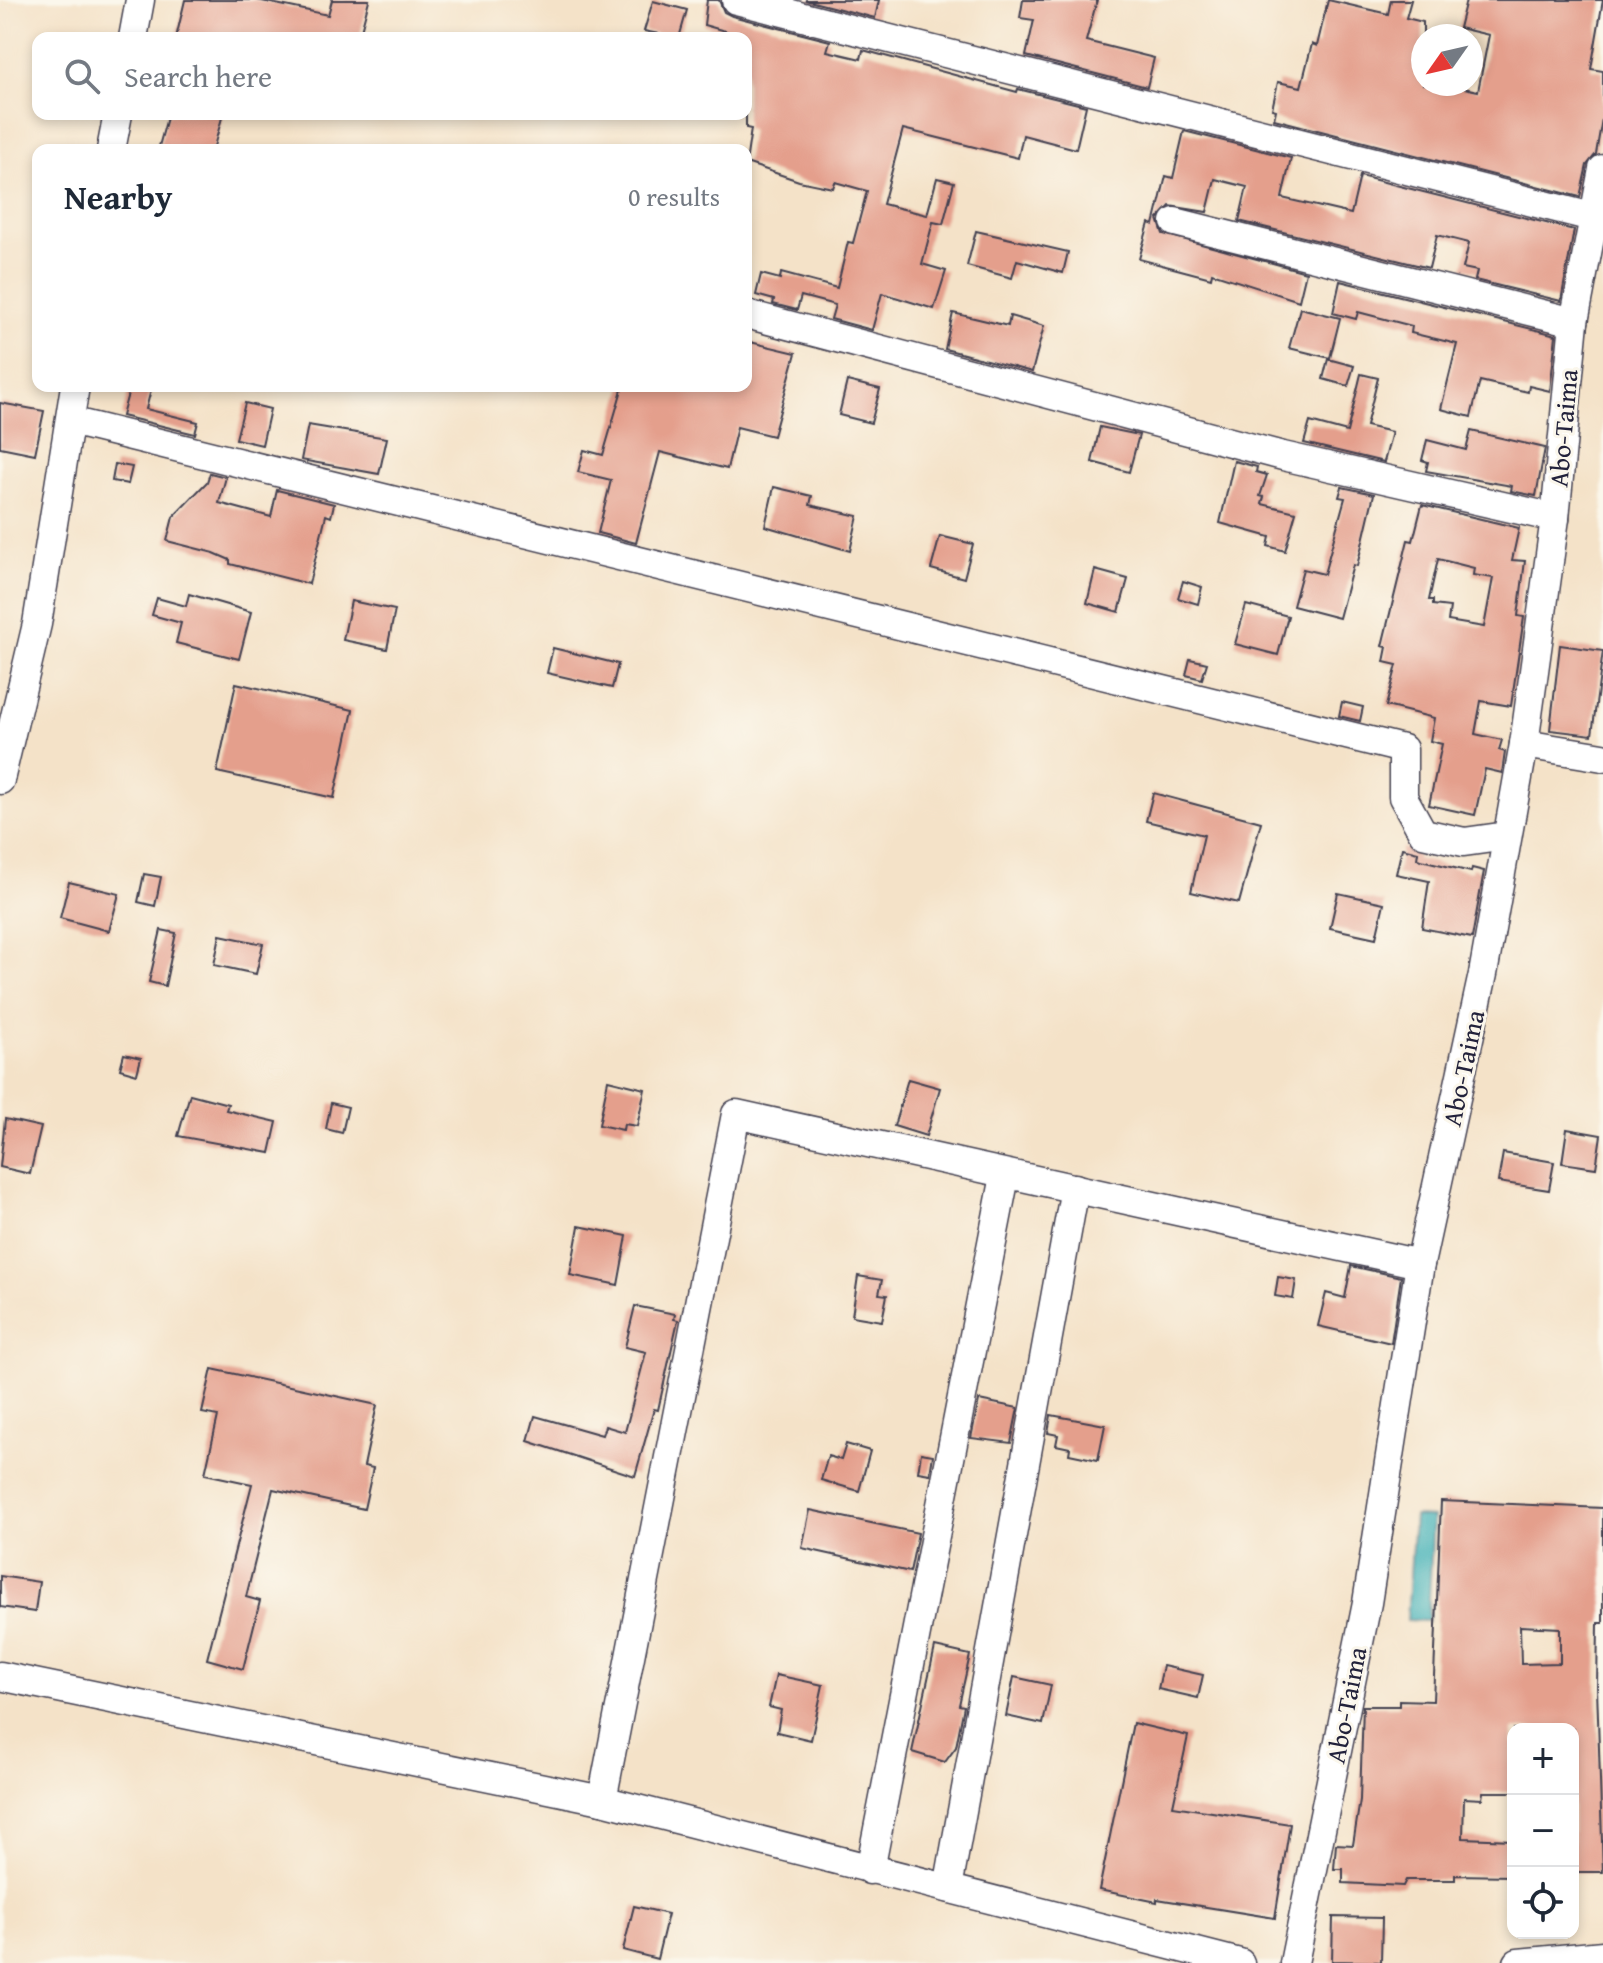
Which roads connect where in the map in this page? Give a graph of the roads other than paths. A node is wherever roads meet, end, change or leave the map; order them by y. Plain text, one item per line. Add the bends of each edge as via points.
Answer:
1 (140, 0) edge
2 (736, 0) edge
3 (134, 32) edge
4 (117, 120) edge
5 (112, 144) edge
6 (1603, 169) edge
7 (1596, 218) junction
8 (1175, 222) dead end
9 (752, 316) edge
10 (1574, 322) junction
11 (74, 392) edge
12 (70, 421) junction
13 (1555, 518) junction
14 (1524, 744) junction
15 (1603, 757) edge
16 (0, 780) edge
17 (1507, 836) junction
18 (1005, 1176) junction
19 (1075, 1188) junction
20 (1420, 1264) junction
21 (0, 1676) edge
22 (602, 1800) junction
23 (870, 1870) junction
24 (948, 1888) junction
25 (1603, 1955) edge
26 (1240, 1963) edge
27 (1294, 1963) edge
28 (1518, 1963) edge

1 - 3 street
2 - 7 street
4 - 5 street
6 - 7 street, Abo-Taima
7 - 10 street, Abo-Taima
8 - 10 street
9 - 13 street via 1283,456
10 - 13 street, Abo-Taima
11 - 12 street
12 - 16 street via 37,624
12 - 17 street via 1403,749 1403,797 1423,833 1464,842
13 - 14 street, Abo-Taima
14 - 15 street
14 - 17 street, Abo-Taima
17 - 20 street, Abo-Taima
18 - 19 street
18 - 22 street via 736,1114
18 - 23 street
19 - 20 street
19 - 24 street
20 - 27 street, Abo-Taima via 1367,1603
21 - 22 street
22 - 23 street
23 - 24 street
24 - 26 street
25 - 28 street

